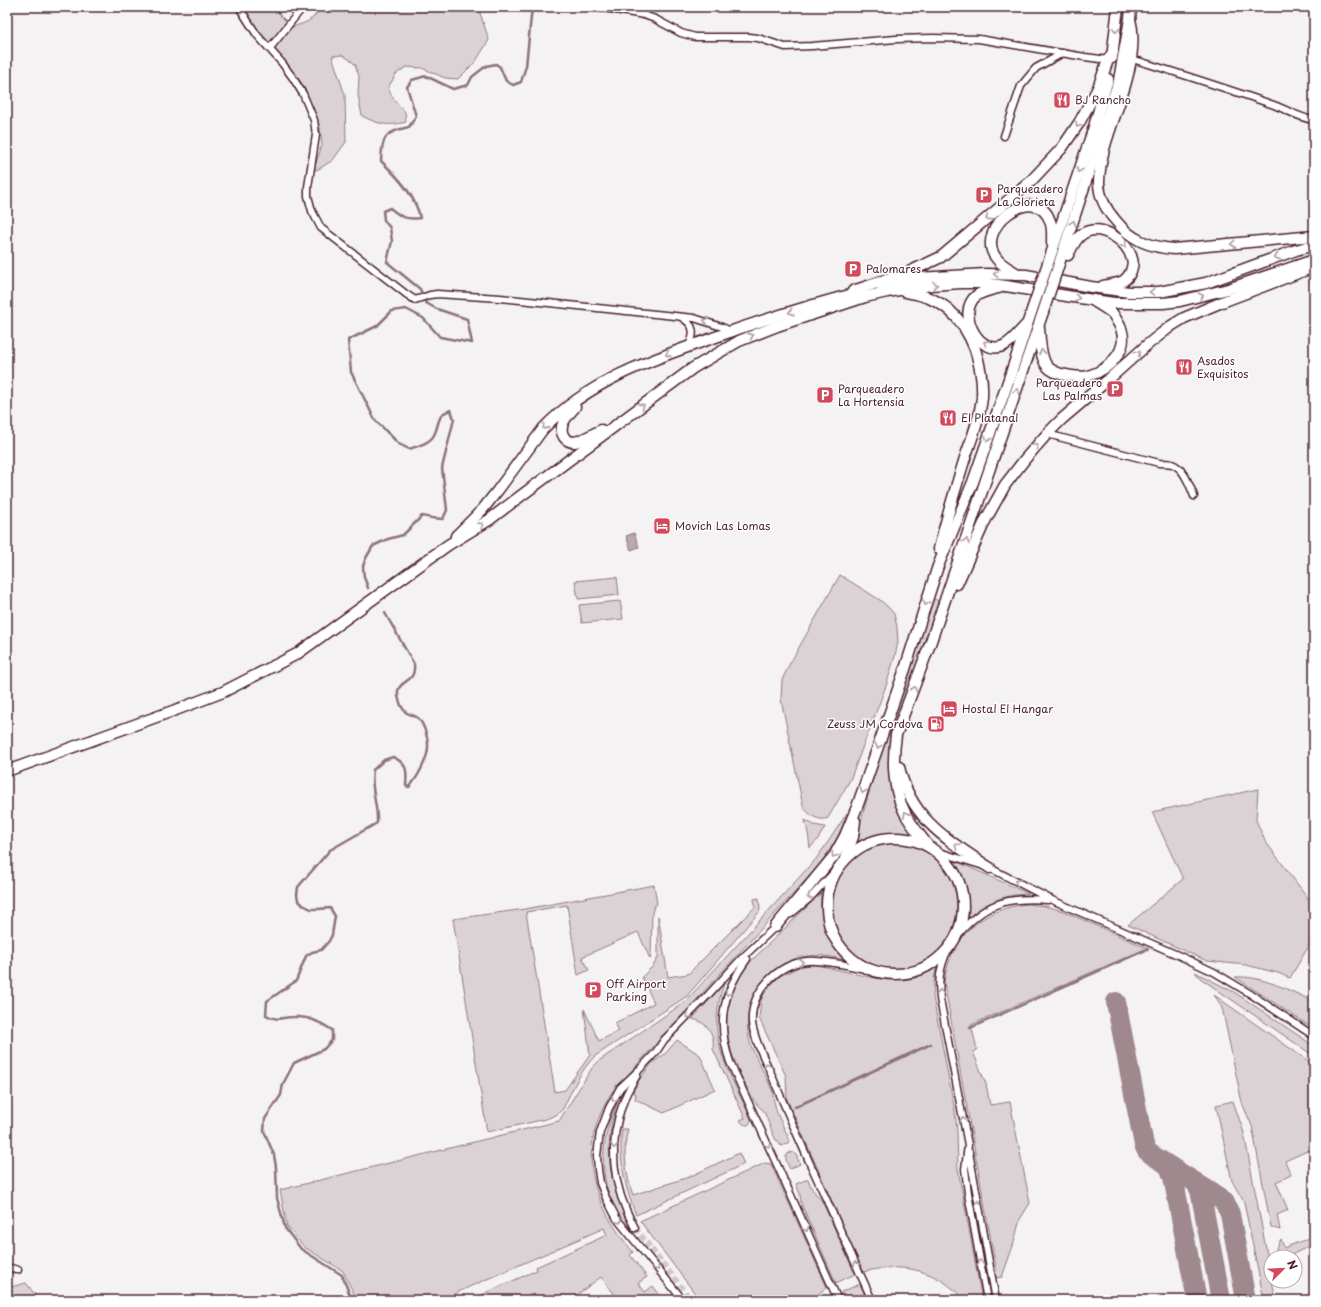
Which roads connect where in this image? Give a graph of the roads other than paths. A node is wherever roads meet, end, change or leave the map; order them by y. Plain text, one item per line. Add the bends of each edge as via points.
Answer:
1 (239, 7) edge
2 (303, 7) edge
3 (598, 7) edge
4 (1118, 7) edge
5 (1131, 7) edge
6 (1130, 19) junction
7 (270, 48) junction
8 (1063, 53) junction
9 (1111, 56) junction
10 (1132, 59) junction
11 (1314, 120) edge
12 (1004, 136) dead end
13 (1314, 236) edge
14 (1314, 245) edge
15 (1053, 248) junction
16 (1314, 260) edge
17 (1314, 267) edge
18 (1056, 273) junction
19 (1019, 275) junction
20 (1006, 286) junction
21 (1091, 287) junction
22 (896, 291) junction
23 (828, 300) junction
24 (1092, 300) junction
25 (680, 317) junction
26 (1028, 322) junction
27 (1039, 325) junction
28 (731, 331) junction
29 (689, 346) junction
30 (591, 390) junction
31 (624, 419) junction
32 (1047, 434) junction
33 (1194, 496) dead end
34 (448, 546) junction
35 (938, 566) junction
36 (930, 644) junction
37 (894, 750) junction
38 (7, 771) edge
39 (857, 807) junction
40 (932, 849) junction
41 (844, 860) junction
42 (990, 868) junction
43 (837, 869) junction
44 (1052, 900) junction
45 (775, 927) junction
46 (956, 937) junction
47 (754, 948) junction
48 (948, 949) junction
49 (870, 970) junction
50 (1314, 1036) edge
51 (639, 1070) junction
52 (968, 1145) junction
53 (635, 1228) tunnel mouth
54 (7, 1267) edge
55 (18, 1270) dead end
56 (684, 1300) edge
57 (838, 1300) edge
58 (872, 1300) edge
59 (988, 1300) edge
60 (996, 1300) edge

1 - 7 street via 257,35
2 - 7 street
3 - 8 street via 644,15 680,33 695,37 749,37 785,47 896,39 962,38
4 -> 9 main road
5 - 6 main road
6 - 10 main road via 1134,30
18 -> 6 main road via 1119,80
7 - 25 street via 303,94 314,120 316,135 308,196 321,228 415,300 430,295 500,298
8 - 9 street
8 - 12 street via 1036,68 1021,86
9 -> 15 main road via 1109,75 1093,130
9 -> 23 main road via 1092,102 1071,136 1038,174 1014,196 941,257 906,273
10 - 11 street
13 -> 10 main road via 1174,249 1142,242 1121,228 1107,210 1099,183 1107,142 1123,96
14 -> 21 main road via 1218,279 1159,292 1129,292
15 - 19 main road via 1051,222 1046,213 1037,206 1022,206 1003,218 992,235 992,251 996,259
15 - 26 main road, bridge
24 -> 16 main road via 1147,304 1180,301 1228,289
32 -> 17 main road via 1171,326 1215,304
18 -> 21 main road via 1063,266 1076,240 1084,232 1091,230 1110,233 1124,244 1133,265 1125,280
18 - 27 main road, bridge
19 - 21 main road
19 -> 23 main road via 918,278
22 -> 20 main road via 961,283
20 -> 24 main road
26 -> 20 main road via 1003,346 989,346 973,332 968,317 971,301 976,296
31 -> 22 main road via 698,365 739,341 865,297
22 - 35 main road via 919,294 934,300 960,320 981,372 980,406 942,536
23 -> 28 main road
24 -> 27 main road via 1112,314 1123,333 1122,346 1116,359 1098,372 1075,377 1054,372 1043,358
28 -> 25 street via 701,319
25 - 29 street via 690,324 692,329 693,335
26 -> 35 main road via 973,482
36 -> 27 main road
28 - 29 main road
29 -> 30 main road via 640,365
30 - 31 main road via 566,417 561,428 566,440 580,440
30 -> 34 main road via 553,418 483,509
34 -> 31 main road via 489,520
32 - 33 street via 1159,463 1172,464 1182,472
36 -> 32 main road via 985,521 1009,481
34 - 38 main road via 297,654 258,675 223,692
35 -> 39 main road
37 -> 36 main road via 896,736
40 -> 37 main road via 906,815 898,794
42 -> 37 main road via 927,822 910,798 902,781
39 - 41 main road via 853,837
39 -> 45 main road via 834,856
40 - 41 main road via 904,838 879,839 860,847
40 - 42 street
40 - 46 main road via 949,865 961,890 962,914
41 - 43 main road
44 -> 42 street
43 -> 45 street via 809,899
43 - 49 main road via 827,900 832,932 852,959
44 - 46 street via 1016,899 998,904 976,916
44 - 50 street via 1214,972
45 - 47 street
46 - 48 main road
47 -> 51 street via 664,1040
47 -> 57 street via 738,970 728,992 722,1022 724,1043 730,1062
48 - 49 main road via 934,962 917,971 889,974
52 -> 48 street via 941,1004 939,983 942,962
58 -> 49 street via 812,1168 752,1023 754,1004 761,988 769,979 796,963 818,961
51 -> 53 street via 619,1114 613,1154 621,1200
51 -> 56 street via 620,1088 600,1132 597,1156 600,1183 617,1219
59 -> 52 street via 968,1193 965,1169
60 -> 52 street
54 - 55 street

